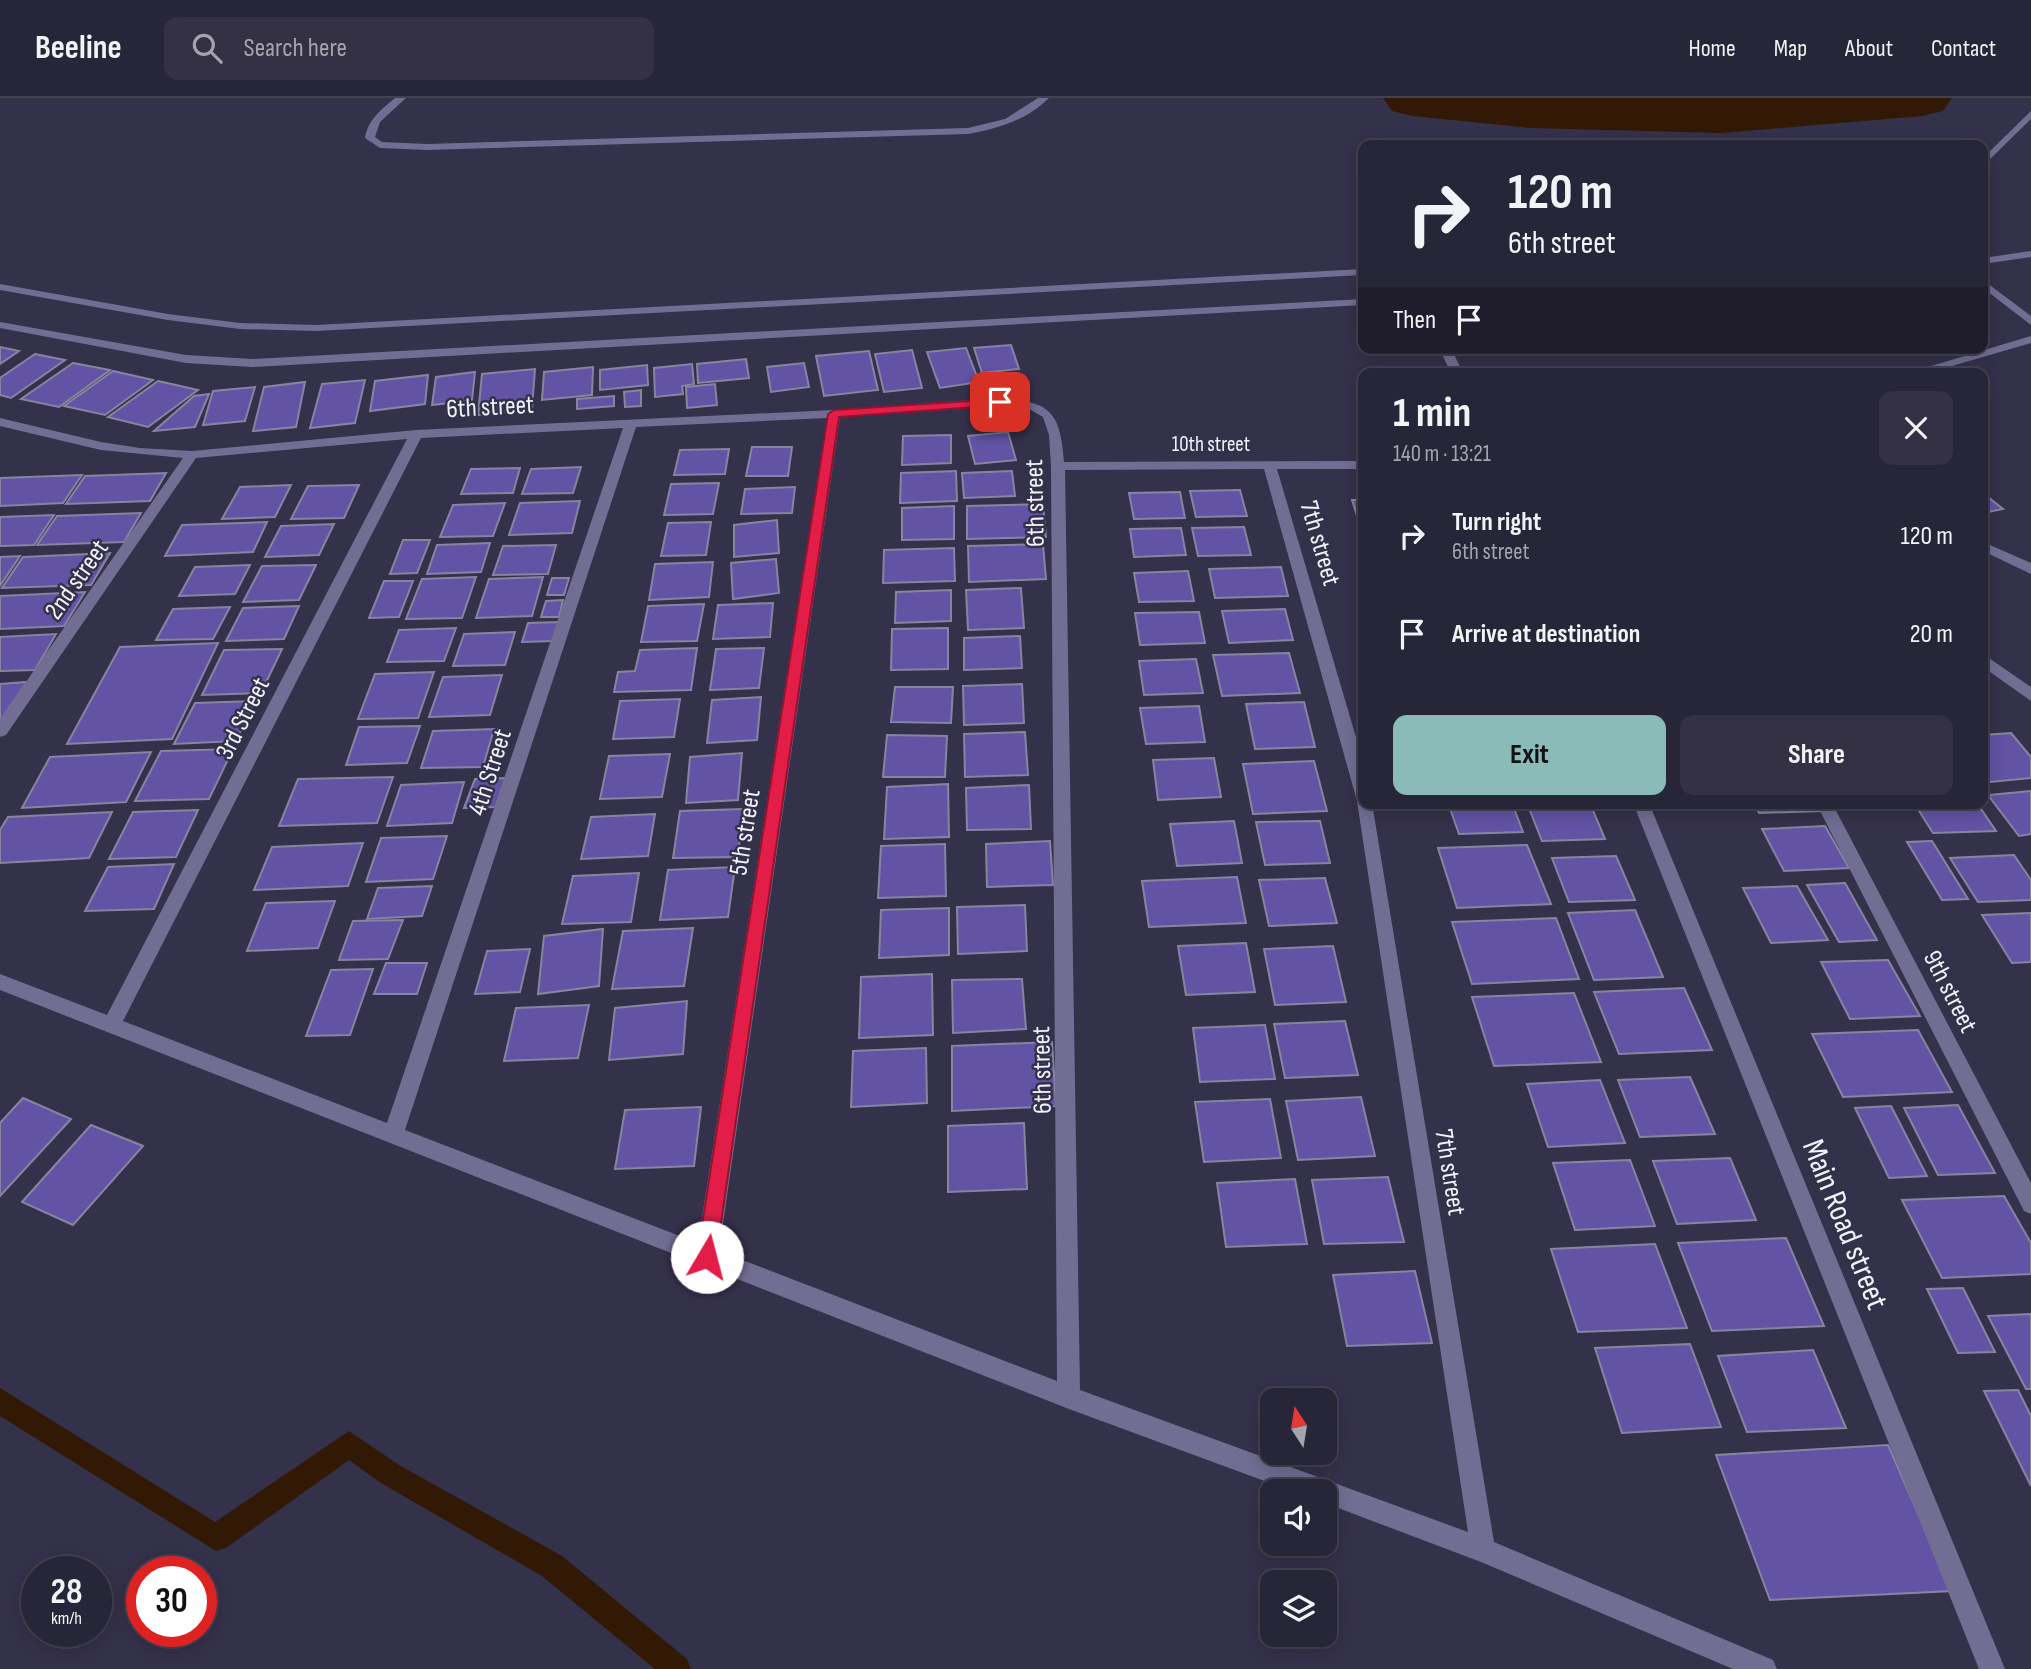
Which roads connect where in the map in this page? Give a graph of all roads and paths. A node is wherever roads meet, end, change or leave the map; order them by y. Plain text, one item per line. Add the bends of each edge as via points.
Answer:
1 (401, 98) edge
2 (1044, 98) edge
3 (2031, 114) edge
4 (1988, 158) edge
5 (1988, 248) edge
6 (2031, 252) edge
7 (1988, 260) edge
8 (1358, 272) edge
9 (0, 287) edge
10 (1988, 287) edge
11 (1358, 302) edge
12 (2031, 322) edge
13 (0, 325) edge
14 (2031, 339) edge
15 (1988, 351) edge
16 (1979, 354) edge
17 (1931, 368) edge
18 (834, 414) junction
19 (1, 423) edge
20 (631, 423) junction
21 (416, 434) junction
22 (192, 455) junction
23 (1269, 465) junction
24 (1358, 465) edge
25 (1058, 466) junction
26 (1988, 548) edge
27 (2031, 569) edge
28 (1988, 663) edge
29 (2031, 695) edge
30 (0, 731) edge
31 (1358, 765) edge
32 (1365, 809) edge
33 (1643, 809) edge
34 (1827, 809) edge
35 (0, 982) edge
36 (112, 1024) junction
37 (393, 1136) junction
38 (2031, 1204) edge
39 (707, 1257) junction
40 (1069, 1397) junction
41 (1291, 1479) edge
42 (1337, 1496) edge
43 (1483, 1550) junction
44 (1764, 1669) edge
45 (1992, 1669) edge

1 - 2 street via 370,131 370,138 380,145 968,131 1005,123
3 - 4 street
5 - 6 street
6 - 7 street
8 - 9 street via 316,328 240,326 168,317
10 - 12 street
11 - 13 street via 252,363 175,357
14 - 15 street
16 - 17 street
18 - 20 street, 6th street
18 - 25 street, 6th street via 1024,403 1043,410 1055,423
18 - 39 street, 5th street
19 - 22 street, 6th street via 101,446
20 - 21 street, 6th street
20 - 37 street, 4th Street
21 - 22 street, 6th street
21 - 36 street, 3rd Street
22 - 30 street, 2nd street
23 - 24 street, 10th street
23 - 25 street, 10th street
23 - 31 street, 7th street
25 - 40 street, 6th street
26 - 27 street
28 - 29 street
32 - 43 street, 7th street
33 - 45 street, Main Road street
34 - 38 street, 9th street
35 - 36 street
36 - 37 street
37 - 39 street
39 - 40 street
40 - 41 street
42 - 43 street
43 - 44 street

